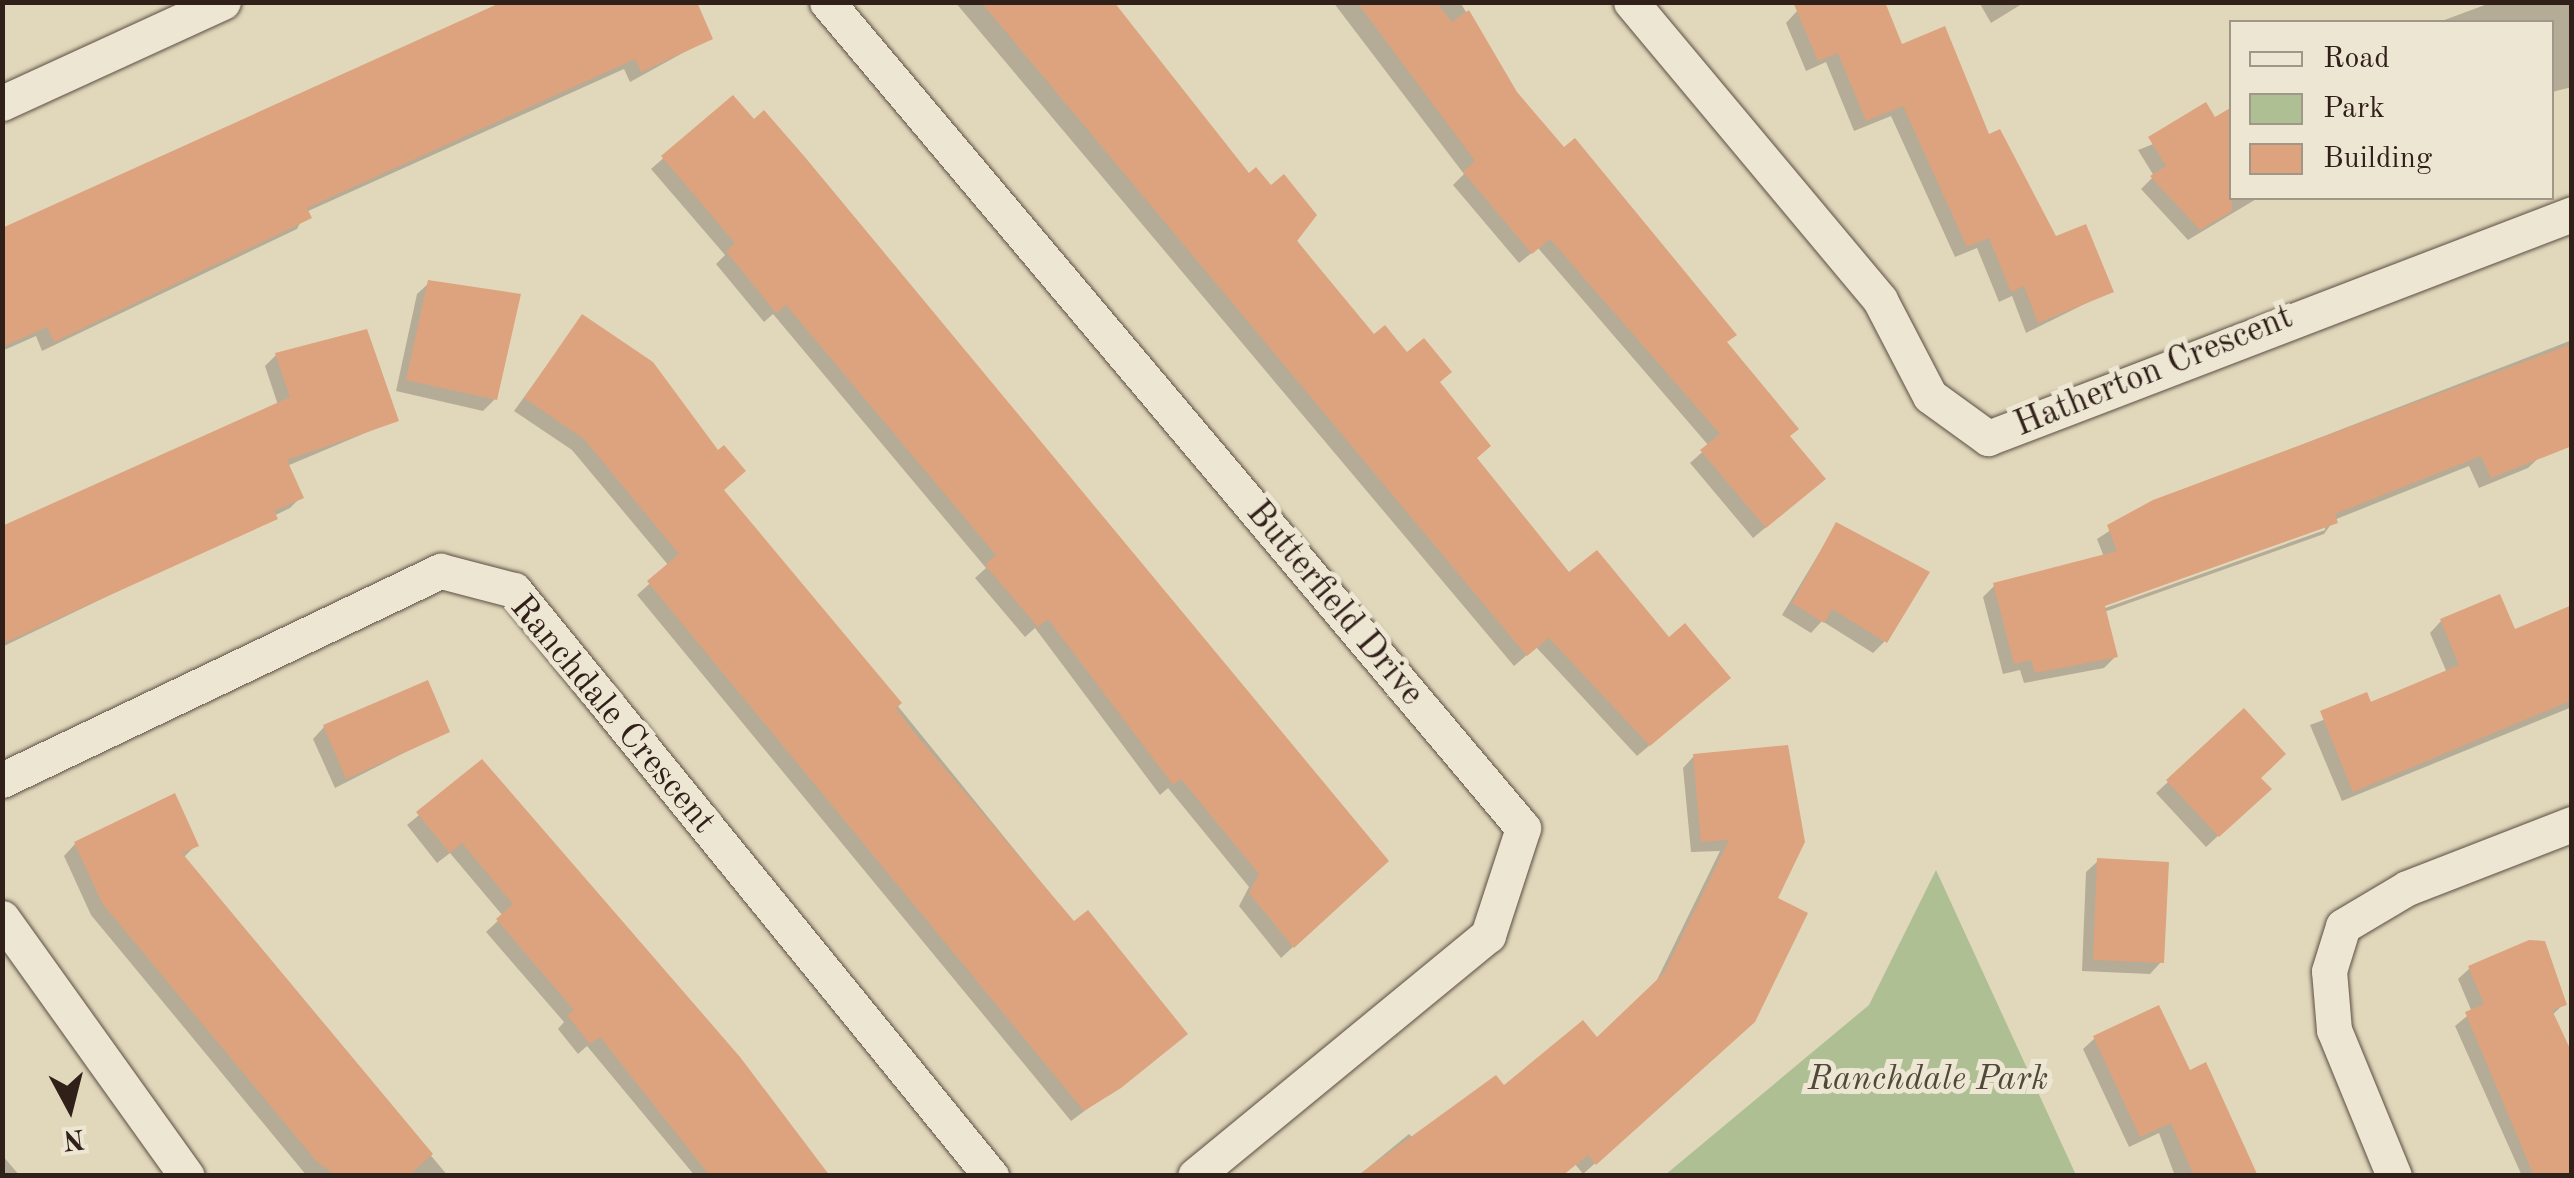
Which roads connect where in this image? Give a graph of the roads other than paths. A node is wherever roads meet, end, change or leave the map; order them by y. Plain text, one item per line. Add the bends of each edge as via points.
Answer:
1 (223, 2) edge
2 (828, 2) edge
3 (1630, 2) edge
4 (2, 103) edge
5 (2572, 214) edge
6 (2, 780) edge
7 (2572, 824) edge
8 (2, 918) edge
9 (188, 1176) edge
10 (991, 1176) edge
11 (1195, 1176) edge
12 (2394, 1176) edge

1 - 4 street
2 - 11 street, Butterfield Drive via 1523,828 1488,936
3 - 5 street, Hatherton Crescent via 1880,300 1930,396 1988,438
6 - 10 street, Ranchdale Crescent via 441,572 514,590
7 - 12 street via 2406,888 2343,926 2329,971 2334,1030
8 - 9 street

